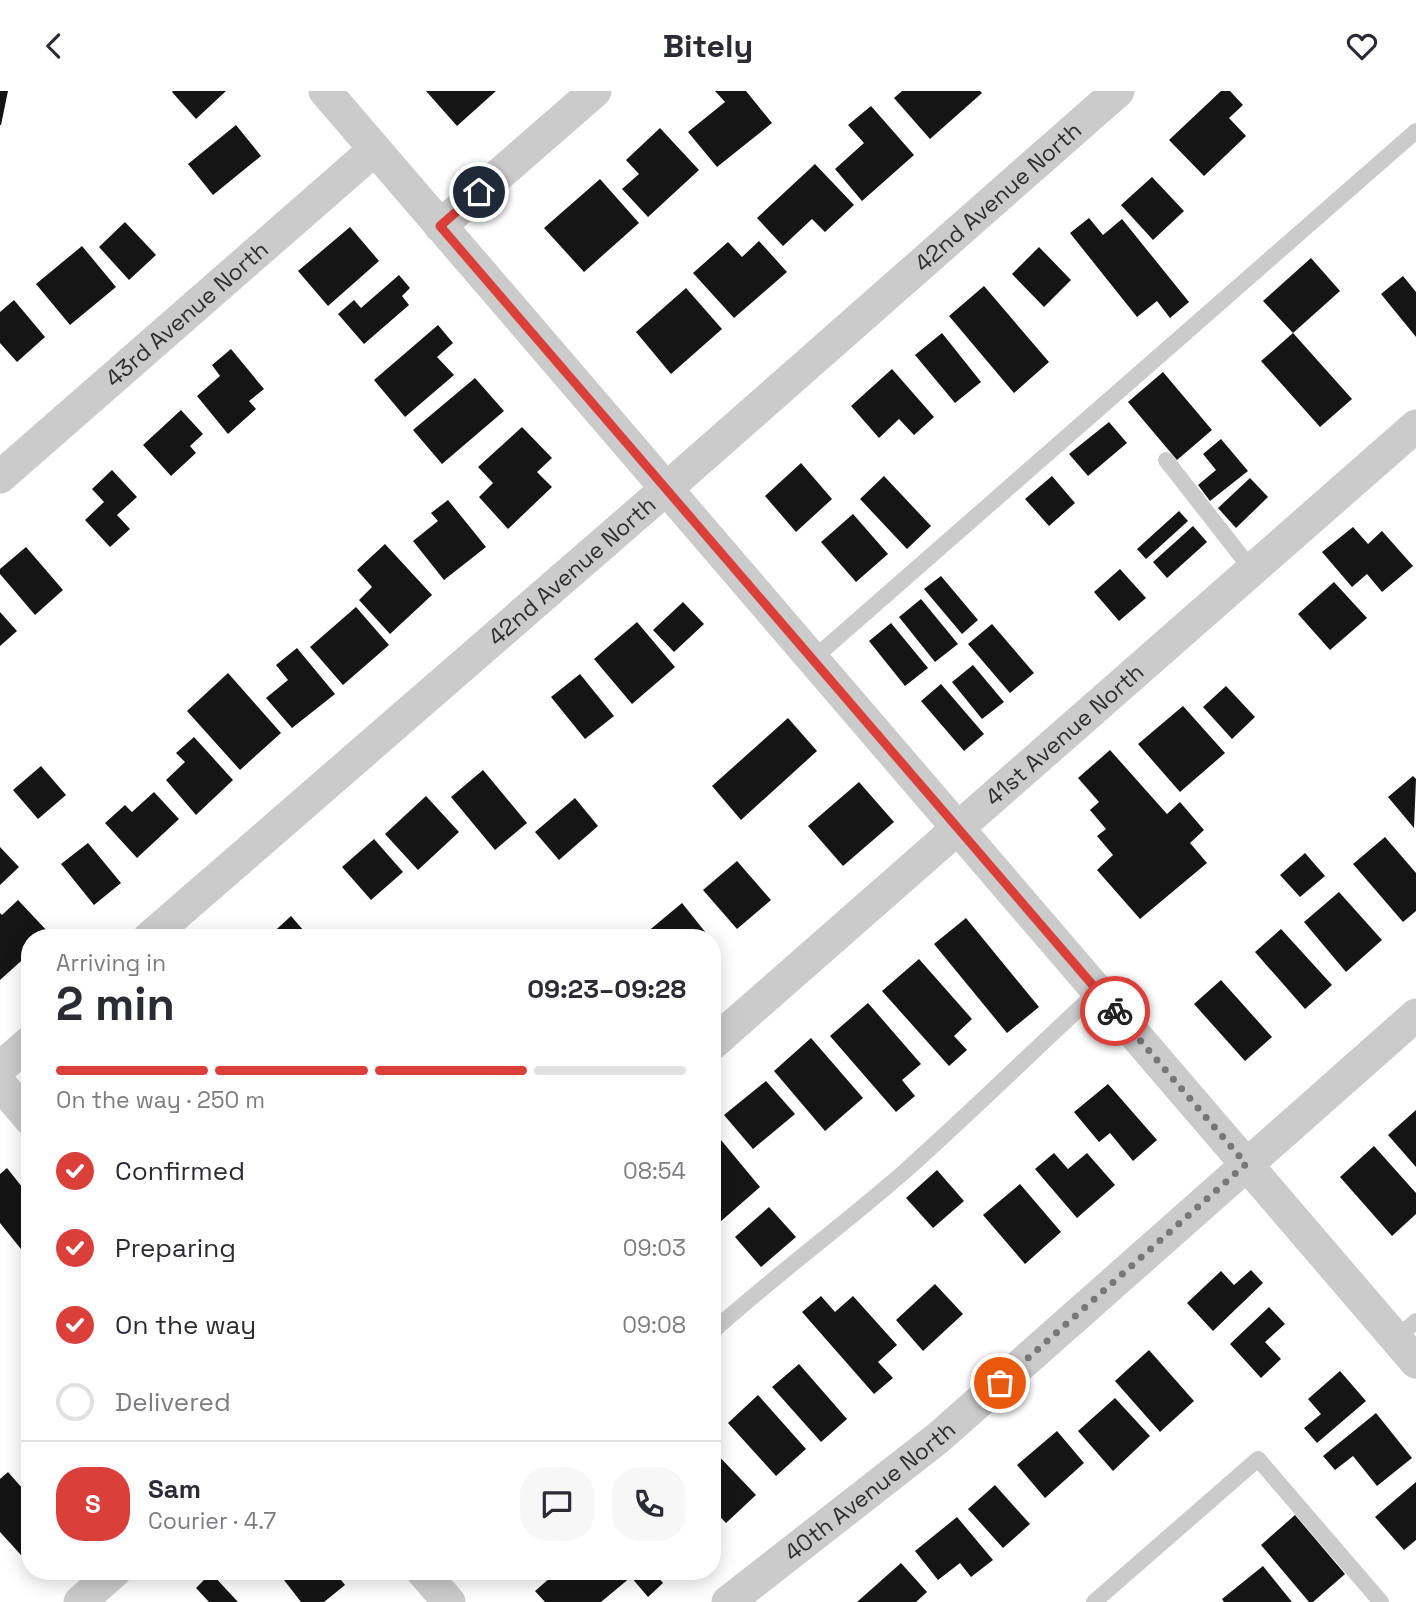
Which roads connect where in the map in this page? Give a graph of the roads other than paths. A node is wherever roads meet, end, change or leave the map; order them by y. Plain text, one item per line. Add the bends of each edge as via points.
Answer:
1 (325, 91) edge
2 (595, 91) edge
3 (1118, 91) edge
4 (1416, 131) edge
5 (374, 150) junction
6 (440, 226) junction
7 (1416, 426) edge
8 (1166, 460) dead end
9 (0, 477) edge
10 (666, 489) junction
11 (1252, 570) junction
12 (813, 659) junction
13 (958, 827) junction
14 (159, 929) edge
15 (1098, 991) junction
16 (1416, 1015) edge
17 (721, 1036) edge
18 (21, 1050) edge
19 (0, 1068) edge
20 (0, 1084) edge
21 (21, 1108) edge
22 (1246, 1164) junction
23 (721, 1324) edge
24 (1409, 1341) edge
25 (104, 1580) edge
26 (80, 1602) edge
27 (728, 1602) edge
28 (1094, 1602) edge
29 (1381, 1602) edge

1 - 5 street
2 - 6 street
3 - 10 street, 42nd Avenue North
4 - 12 lane
5 - 6 street
5 - 9 street, 43rd Avenue North
6 - 10 street
7 - 11 street, 41st Avenue North
8 - 11 lane
10 - 12 street
10 - 14 street, 42nd Avenue North
11 - 13 street, 41st Avenue North
12 - 13 street
13 - 15 street
13 - 17 street, 41st Avenue North
15 - 22 street
15 - 23 lane via 904,1171
16 - 22 street, 40th Avenue North
18 - 19 street
20 - 21 street
22 - 24 street
22 - 27 street, 40th Avenue North via 938,1438
25 - 26 street
28 - 29 lane via 1258,1459

